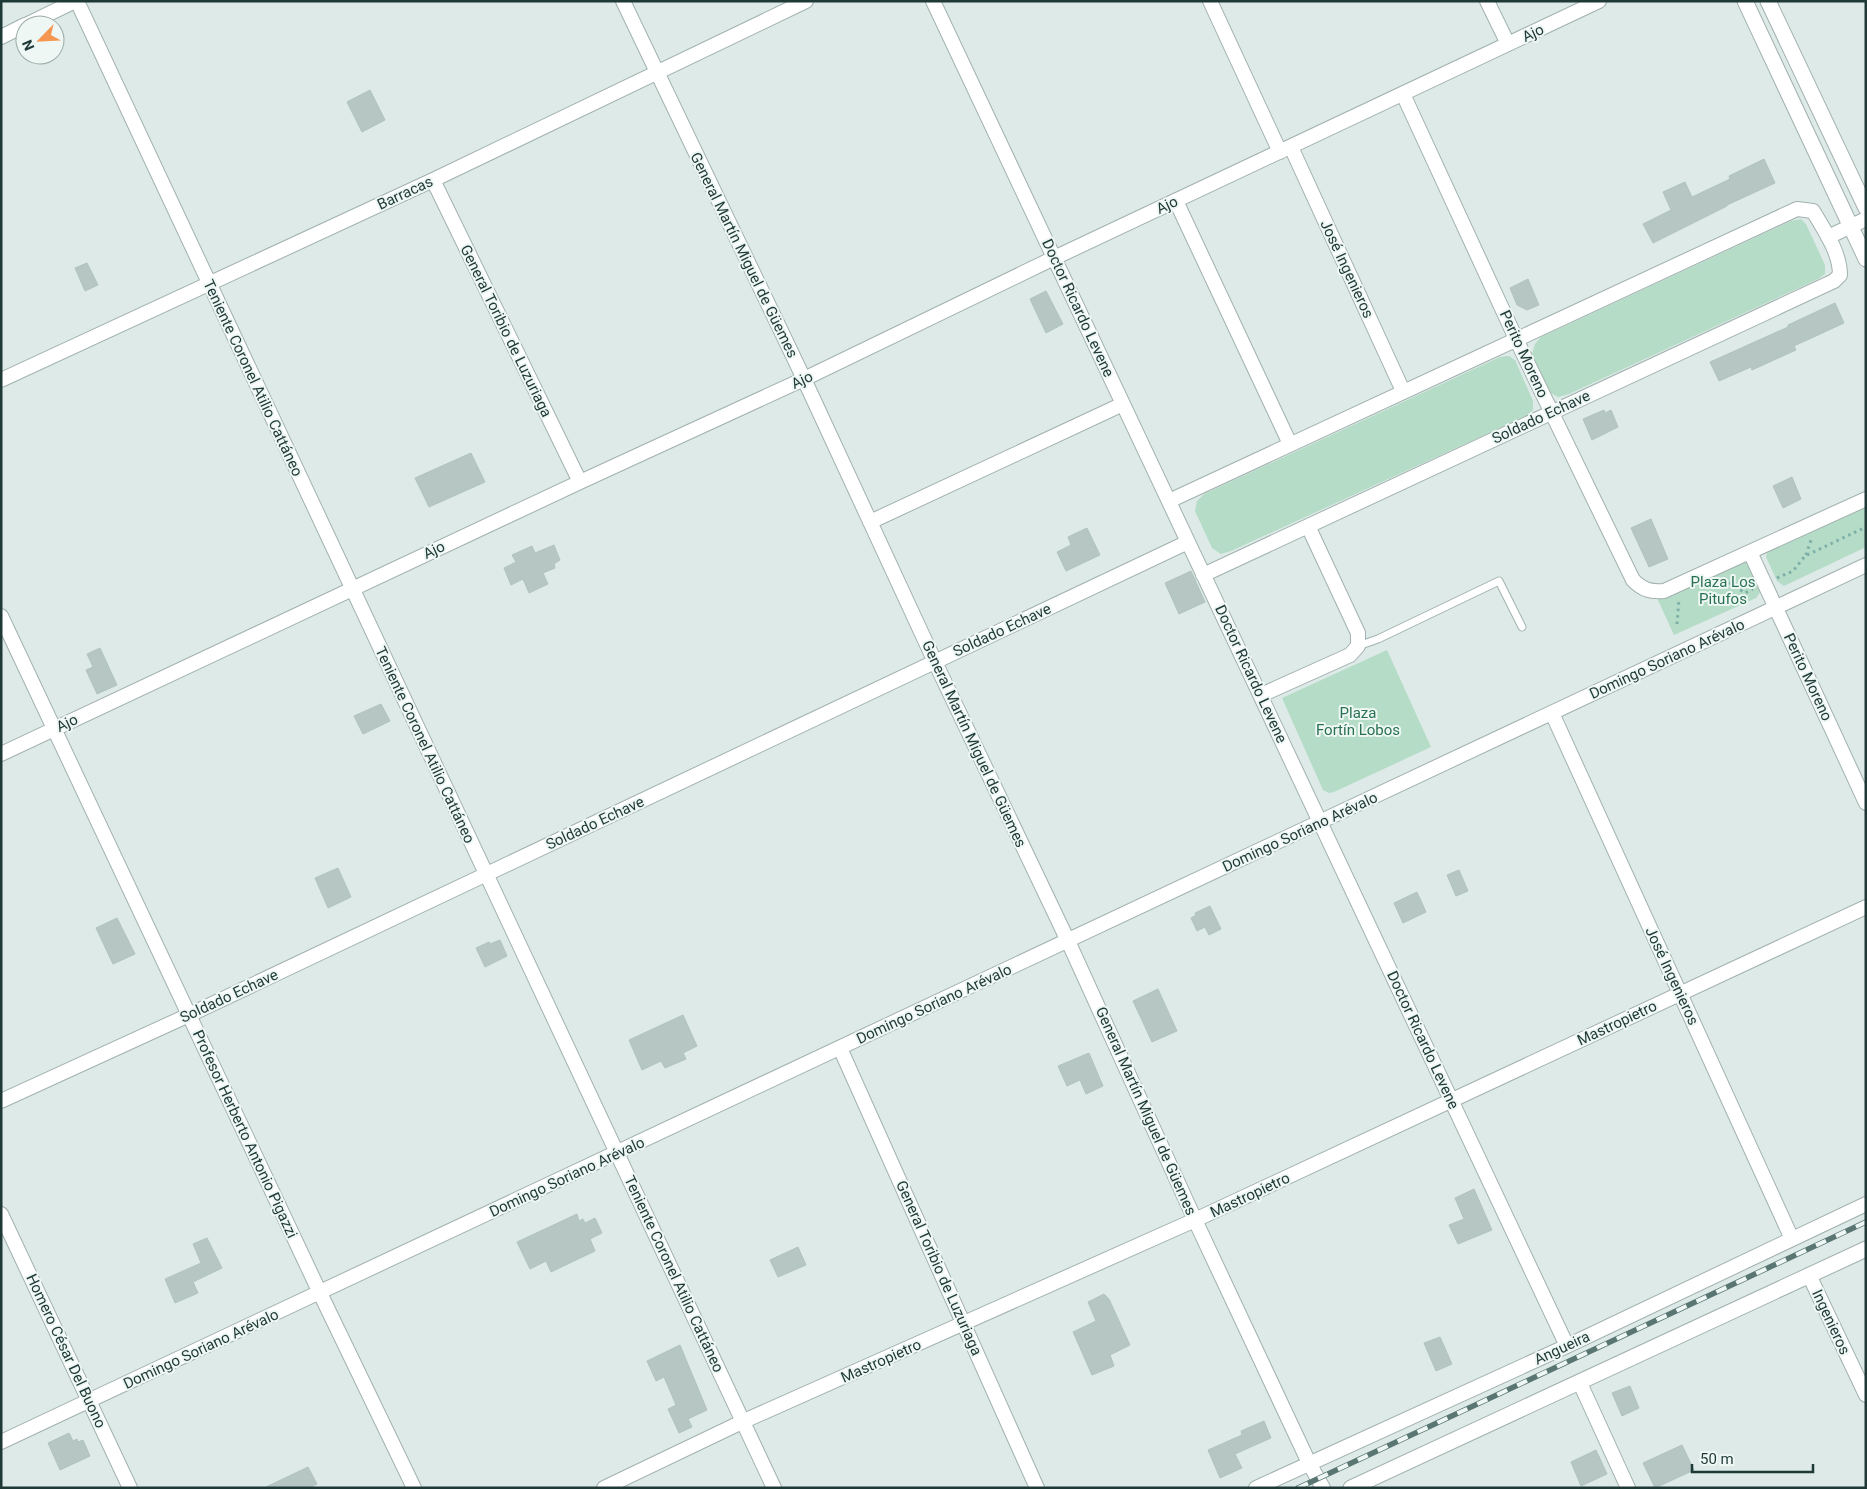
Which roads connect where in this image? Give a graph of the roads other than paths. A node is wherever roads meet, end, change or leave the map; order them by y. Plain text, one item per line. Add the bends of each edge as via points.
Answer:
1 (76, 1) edge
2 (623, 1) edge
3 (806, 1) edge
4 (933, 1) edge
5 (1210, 1) edge
6 (1487, 1) edge
7 (1599, 1) edge
8 (1745, 1) edge
9 (1768, 1) edge
10 (46, 15) edge
11 (15, 30) edge
12 (1, 37) edge
13 (1508, 44) junction
14 (656, 73) junction
15 (1403, 94) junction
16 (1285, 149) junction
17 (433, 180) junction
18 (1176, 201) junction
19 (1866, 208) edge
20 (1866, 219) edge
21 (1850, 226) junction
22 (1828, 237) junction
23 (1054, 258) junction
24 (1866, 259) edge
25 (209, 284) junction
26 (1517, 341) junction
27 (804, 379) junction
28 (1, 380) edge
29 (1403, 391) junction
30 (1123, 404) junction
31 (1552, 412) junction
32 (1290, 444) junction
33 (580, 482) junction
34 (1866, 499) edge
35 (1169, 501) junction
36 (870, 522) junction
37 (1308, 526) junction
38 (1188, 542) junction
39 (1750, 552) junction
40 (1866, 565) edge
41 (1204, 575) junction
42 (352, 589) junction
43 (1776, 607) junction
44 (1, 616) edge
45 (1522, 627) dead end
46 (1358, 646) junction
47 (935, 662) junction
48 (1261, 695) junction
49 (1552, 713) junction
50 (54, 729) junction
51 (1, 754) edge
52 (1866, 803) edge
53 (1320, 822) junction
54 (486, 875) junction
55 (1866, 907) edge
56 (1068, 941) junction
57 (1680, 993) junction
58 (189, 1015) junction
59 (840, 1048) junction
60 (1, 1101) edge
61 (1451, 1101) junction
62 (616, 1154) junction
63 (1866, 1204) edge
64 (1, 1214) edge
65 (1195, 1220) junction
66 (1792, 1239) junction
67 (1866, 1249) edge
68 (1809, 1275) junction
69 (320, 1293) junction
70 (964, 1324) junction
71 (1567, 1346) junction
72 (1580, 1383) junction
73 (1866, 1395) edge
74 (89, 1401) junction
75 (744, 1421) junction
76 (1, 1442) edge
77 (1309, 1463) junction
78 (130, 1488) edge
79 (414, 1488) edge
80 (604, 1488) edge
81 (774, 1488) edge
82 (1037, 1488) edge
83 (1256, 1488) edge
84 (1323, 1488) edge
85 (1351, 1488) edge
86 (1628, 1488) edge

1 - 10 street
1 - 25 street, Teniente Coronel Atilio Cattáneo
2 - 14 street, General Martín Miguel de Güemes
3 - 14 street, Barracas
4 - 23 street, Doctor Ricardo Levene
5 - 16 street, José Ingenieros
6 - 13 street
7 - 13 street, Ajo
8 - 21 street
9 - 19 street
11 - 12 street
13 - 15 street, Ajo
14 - 17 street, Barracas
14 - 27 street, General Martín Miguel de Güemes
15 - 16 street, Ajo
15 - 26 street, Perito Moreno
16 - 18 street, Ajo
16 - 29 street, José Ingenieros
17 - 25 street, Barracas
17 - 33 street, General Toribio de Luzuriaga
18 - 23 street, Ajo
18 - 32 street
20 - 21 street
21 - 22 street
21 - 24 street
22 - 26 street, Soldado Echave via 1813,211 1797,209
22 - 31 street, Soldado Echave via 1840,266 1840,275 1834,281
23 - 27 street, Ajo
23 - 30 street, Doctor Ricardo Levene
25 - 28 street, Barracas
25 - 42 street, Teniente Coronel Atilio Cattáneo
26 - 29 street
26 - 31 street, Perito Moreno
27 - 33 street, Ajo
27 - 36 street, General Martín Miguel de Güemes
29 - 32 street
30 - 35 street, Doctor Ricardo Levene
30 - 36 street
31 - 37 street, Soldado Echave
31 - 39 street, Perito Moreno via 1633,580 1642,589 1664,591
32 - 35 street
33 - 42 street, Ajo
34 - 39 street
35 - 38 street, Doctor Ricardo Levene
36 - 47 street, General Martín Miguel de Güemes
37 - 41 street, Soldado Echave
37 - 46 street via 1358,633
38 - 41 street, Doctor Ricardo Levene
38 - 47 street, Soldado Echave
39 - 43 street, Perito Moreno
40 - 43 street, Domingo Soriano Arévalo
41 - 48 street, Doctor Ricardo Levene
42 - 50 street, Ajo
42 - 54 street, Teniente Coronel Atilio Cattáneo
43 - 49 street, Domingo Soriano Arévalo
43 - 52 street, Perito Moreno
44 - 50 street, Profesor Herberto Antonio Pigazzi
45 - 46 lane via 1499,581
46 - 48 street via 1350,655
47 - 54 street, Soldado Echave
47 - 56 street, General Martín Miguel de Güemes
48 - 53 street, Doctor Ricardo Levene
49 - 53 street, Domingo Soriano Arévalo
49 - 57 street, José Ingenieros
50 - 51 street, Ajo
50 - 58 street, Profesor Herberto Antonio Pigazzi
53 - 56 street, Domingo Soriano Arévalo
53 - 61 street, Doctor Ricardo Levene
54 - 58 street, Soldado Echave
54 - 62 street, Teniente Coronel Atilio Cattáneo
55 - 57 street, Mastropietro
56 - 59 street, Domingo Soriano Arévalo
56 - 65 street, General Martín Miguel de Güemes
57 - 61 street, Mastropietro
57 - 66 street, José Ingenieros
58 - 60 street, Soldado Echave
58 - 69 street, Profesor Herberto Antonio Pigazzi
59 - 62 street, Domingo Soriano Arévalo
59 - 70 street, General Toribio de Luzuriaga
61 - 65 street, Mastropietro
61 - 71 street, Doctor Ricardo Levene
62 - 69 street, Domingo Soriano Arévalo
62 - 75 street, Teniente Coronel Atilio Cattáneo
63 - 66 street, Angueira
64 - 74 street, Homero César Del Buono
65 - 70 street, Mastropietro
65 - 77 street, General Martín Miguel de Güemes
66 - 71 street, Angueira
67 - 68 street
68 - 72 street
68 - 73 street, Ingenieros
69 - 74 street, Domingo Soriano Arévalo
69 - 79 street, Profesor Herberto Antonio Pigazzi
70 - 75 street, Mastropietro
70 - 82 street, General Toribio de Luzuriaga
71 - 77 street, Angueira
72 - 85 street
72 - 86 street
74 - 76 street, Domingo Soriano Arévalo
74 - 78 street, Homero César Del Buono
75 - 80 street, Mastropietro
75 - 81 street, Teniente Coronel Atilio Cattáneo
77 - 83 street, Angueira
77 - 84 street, General Martín Miguel de Güemes

